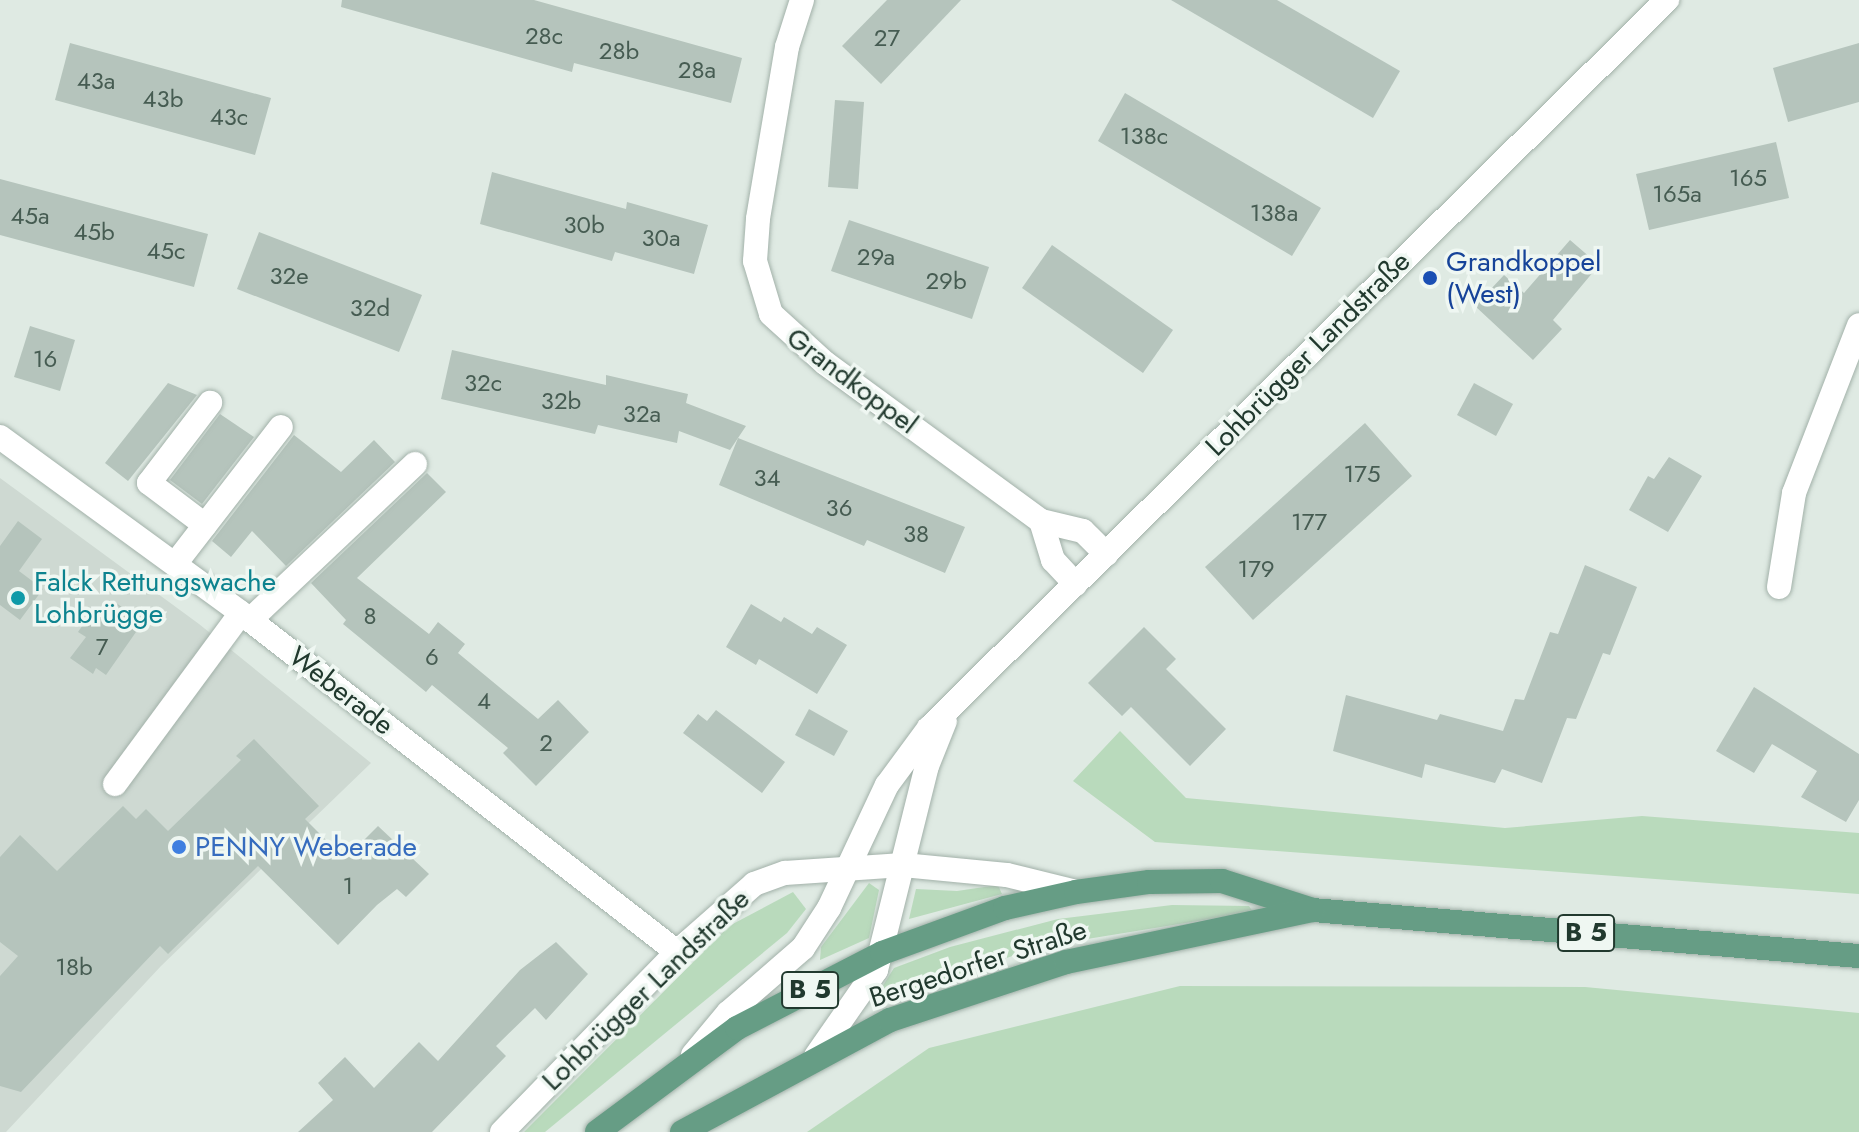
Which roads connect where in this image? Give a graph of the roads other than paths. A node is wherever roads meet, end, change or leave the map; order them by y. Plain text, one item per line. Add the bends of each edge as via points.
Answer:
1 (802, 0) edge
2 (1667, 0) edge
3 (1859, 325) edge
4 (210, 403) dead end
5 (281, 427) dead end
6 (0, 437) edge
7 (415, 464) dead end
8 (1041, 521) junction
9 (205, 525) junction
10 (1106, 554) junction
11 (175, 564) junction
12 (1075, 584) junction
13 (1779, 587) dead end
14 (246, 616) junction
15 (950, 708) junction
16 (115, 784) dead end
17 (851, 865) junction
18 (903, 865) junction
19 (1076, 892) junction
20 (1313, 910) junction
21 (677, 952) junction
22 (882, 953) junction
23 (1859, 956) edge
24 (816, 1056) junction
25 (686, 1064) junction
26 (502, 1132) edge
27 (597, 1132) edge
28 (682, 1132) edge

1 - 8 street, Grandkoppel via 787,47 762,180 755,261 760,292 783,329
2 - 10 street, Lohbrügger Landstraße
3 - 13 street via 1794,493
4 - 9 street via 149,483
5 - 9 street
6 - 11 street, Weberade
7 - 14 street
8 - 10 street, Grandkoppel via 1083,531
8 - 12 street via 1053,560
9 - 11 street
10 - 12 street, Lohbrügger Landstraße
11 - 14 street, Weberade
12 - 15 street, Lohbrügger Landstraße
14 - 16 street
14 - 21 street, Weberade
15 - 17 street, Lohbrügger Landstraße via 887,785
15 - 18 street, Lohbrügger Landstraße via 927,766
17 - 18 street, Lohbrügger Landstraße
17 - 21 street, Lohbrügger Landstraße via 785,873 747,888
17 - 25 street, Lohbrügger Landstraße via 803,948 728,1013
18 - 19 street, Lohbrügger Landstraße via 1007,875
18 - 22 street, Lohbrügger Landstraße
19 - 20 main road, Bergedorfer Straße / B 5 via 1149,882 1222,881
19 - 22 main road, Bergedorfer Straße / B 5 via 1005,908
20 - 23 main road, Bergedorfer Straße / B 5
20 - 24 main road, Bergedorfer Straße / B 5 via 1066,962 890,1020
21 - 26 street, Lohbrügger Landstraße
22 - 24 street, Lohbrügger Landstraße / B 5 via 870,983
22 - 25 main road, Bergedorfer Straße / B 5 via 737,1028
24 - 28 main road, Bergedorfer Straße / B 5
25 - 27 main road, Bergedorfer Straße / B 5

